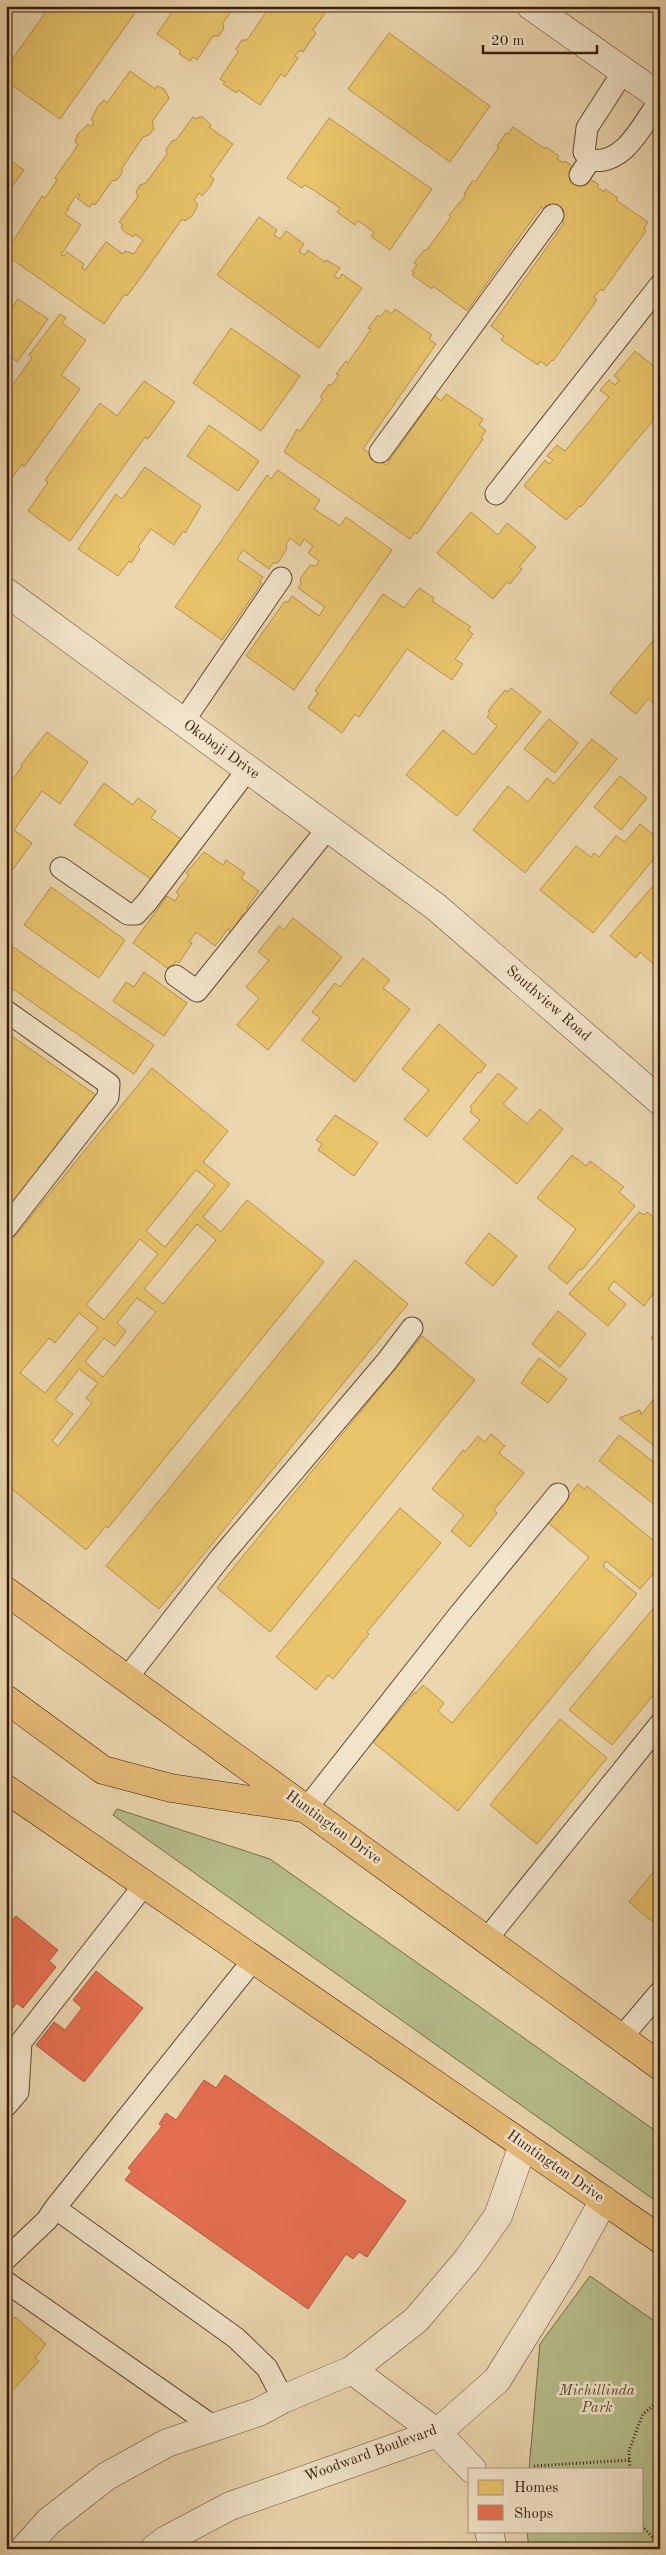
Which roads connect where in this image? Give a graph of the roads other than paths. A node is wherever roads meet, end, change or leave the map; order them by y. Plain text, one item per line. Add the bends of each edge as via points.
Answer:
1 (531, 6) edge
2 (623, 72) junction
3 (660, 99) edge
4 (553, 215) dead end
5 (660, 285) edge
6 (380, 452) dead end
7 (496, 494) dead end
8 (281, 578) dead end
9 (6, 592) edge
10 (184, 722) junction
11 (248, 769) junction
12 (328, 828) junction
13 (61, 868) dead end
14 (436, 907) joint
15 (176, 976) dead end
16 (6, 1011) edge
17 (660, 1101) edge
18 (6, 1228) edge
19 (412, 1328) dead end
20 (558, 1494) dead end
21 (6, 1590) edge
22 (126, 1678) junction
23 (6, 1699) edge
24 (660, 1724) edge
25 (6, 1789) edge
26 (306, 1809) junction
27 (145, 1884) junction
28 (486, 1940) junction
29 (254, 1959) junction
30 (660, 1992) edge
31 (621, 2038) junction
32 (660, 2066) edge
33 (6, 2106) edge
34 (523, 2145) junction
35 (604, 2200) junction
36 (55, 2208) junction
37 (660, 2239) edge
38 (6, 2259) edge
39 (6, 2282) edge
40 (352, 2370) junction
41 (283, 2399) junction
42 (214, 2427) junction
43 (437, 2433) junction
44 (471, 2468) edge
45 (489, 2532) edge
46 (24, 2549) edge
47 (154, 2549) edge
48 (492, 2549) edge

1 - 2 street
2 - 3 street
2 - 3 lane via 587,128 585,168 621,154
4 - 6 lane
5 - 7 lane
8 - 10 lane
9 - 10 street, Okoboji Drive
10 - 11 street, Okoboji Drive
11 - 12 street, Okoboji Drive
11 - 13 lane via 136,914 128,914
12 - 14 street, Okoboji Drive
12 - 15 lane via 197,991
14 - 17 street, Southview Road
16 - 18 lane via 109,1084 108,1097
19 - 22 lane via 221,1557
20 - 26 lane
21 - 22 main road, Huntington Drive
22 - 26 main road, Huntington Drive
23 - 26 main road via 103,1770 171,1788
24 - 28 lane
25 - 27 main road, Huntington Drive
26 - 28 main road, Huntington Drive
27 - 29 main road, Huntington Drive
27 - 33 lane via 21,2042 18,2092
28 - 31 main road, Huntington Drive
29 - 34 main road, Huntington Drive
29 - 36 lane
30 - 31 lane
31 - 32 main road, Huntington Drive
34 - 35 main road, Huntington Drive
34 - 40 street via 498,2216 467,2260 416,2320
35 - 37 main road, Huntington Drive
35 - 43 street, Woodward Boulevard via 567,2267 496,2380
36 - 38 lane via 47,2220
36 - 41 lane via 236,2338 267,2368
39 - 42 lane
40 - 41 street
40 - 43 street
41 - 42 street via 259,2412
42 - 46 street via 167,2443 107,2476 49,2521
43 - 44 street
43 - 47 street, Woodward Boulevard via 230,2506
45 - 48 street

